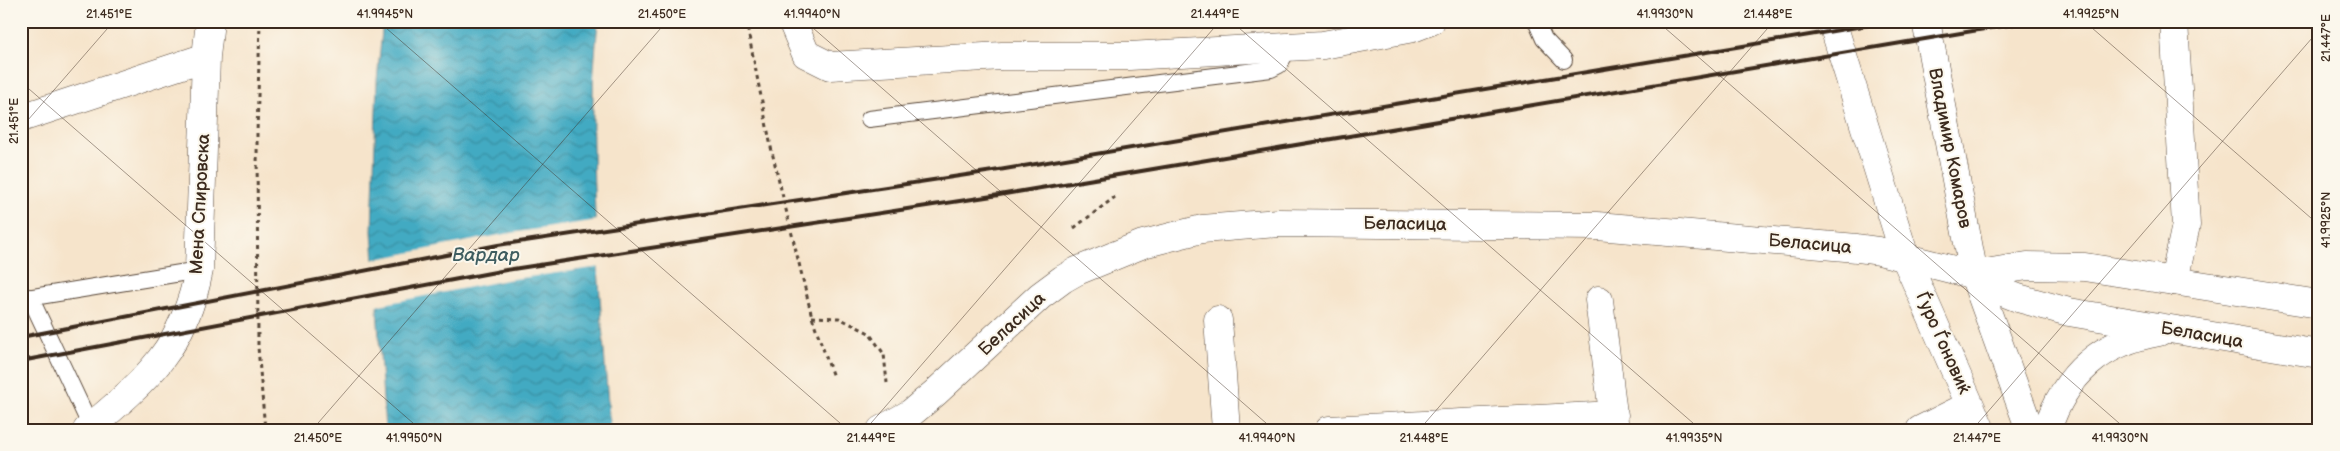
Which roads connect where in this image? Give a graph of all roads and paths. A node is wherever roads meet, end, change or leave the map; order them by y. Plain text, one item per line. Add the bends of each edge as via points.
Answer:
1 (210, 21) edge
2 (260, 21) edge
3 (746, 21) edge
4 (792, 21) edge
5 (1431, 21) edge
6 (1536, 21) edge
7 (1832, 21) edge
8 (1926, 21) edge
9 (2174, 21) edge
10 (1290, 47) junction
11 (206, 57) junction
12 (1564, 60) dead end
13 (21, 118) edge
14 (869, 119) dead end
15 (1116, 197) dead end
16 (1074, 228) dead end
17 (1905, 257) junction
18 (199, 270) junction
19 (1974, 275) junction
20 (2174, 281) junction
21 (26, 298) edge
22 (1599, 300) dead end
23 (2319, 304) edge
24 (812, 317) junction
25 (1218, 320) dead end
26 (2171, 330) junction
27 (2319, 354) edge
28 (833, 377) dead end
29 (887, 383) dead end
30 (1970, 405) junction
31 (1614, 423) edge
32 (888, 426) edge
33 (89, 428) edge
34 (265, 430) edge
35 (1226, 430) edge
36 (1329, 430) edge
37 (1920, 430) edge
38 (1981, 430) edge
39 (2030, 430) edge
40 (2047, 430) edge

1 - 11 street, Мена Спировска
2 - 34 path via 258,347
3 - 24 path via 772,152
4 - 10 street via 806,54 830,66 1002,56 1129,56
5 - 10 street via 1413,28 1323,45
6 - 12 lane via 1544,39
7 - 17 street
8 - 19 street, Владимир Комаров
9 - 20 street via 2186,225
10 - 14 lane via 1279,65 1271,69
11 - 13 street
11 - 18 street, Мена Спировска
15 - 16 path
17 - 19 street, Беласица
17 - 30 street, Ѓуро Ѓоновиќ
17 - 32 street, Беласица via 1857,248 1597,226 1279,223 1202,229 1143,244 1063,279 960,372 911,413
18 - 21 lane
18 - 33 street, Мена Спировска via 183,325 160,362
19 - 20 street, Беласица via 2027,266 2066,266
19 - 26 street, Беласица via 2000,290 2050,307
19 - 39 street
20 - 23 street, Беласица
21 - 33 lane
22 - 31 street
24 - 28 path
24 - 29 path via 839,318 869,334 884,354
25 - 35 street
26 - 27 street, Беласица
26 - 40 street via 2138,336 2109,347 2065,389
30 - 37 street
30 - 38 street, Ѓуро Ѓоновиќ
31 - 36 street

